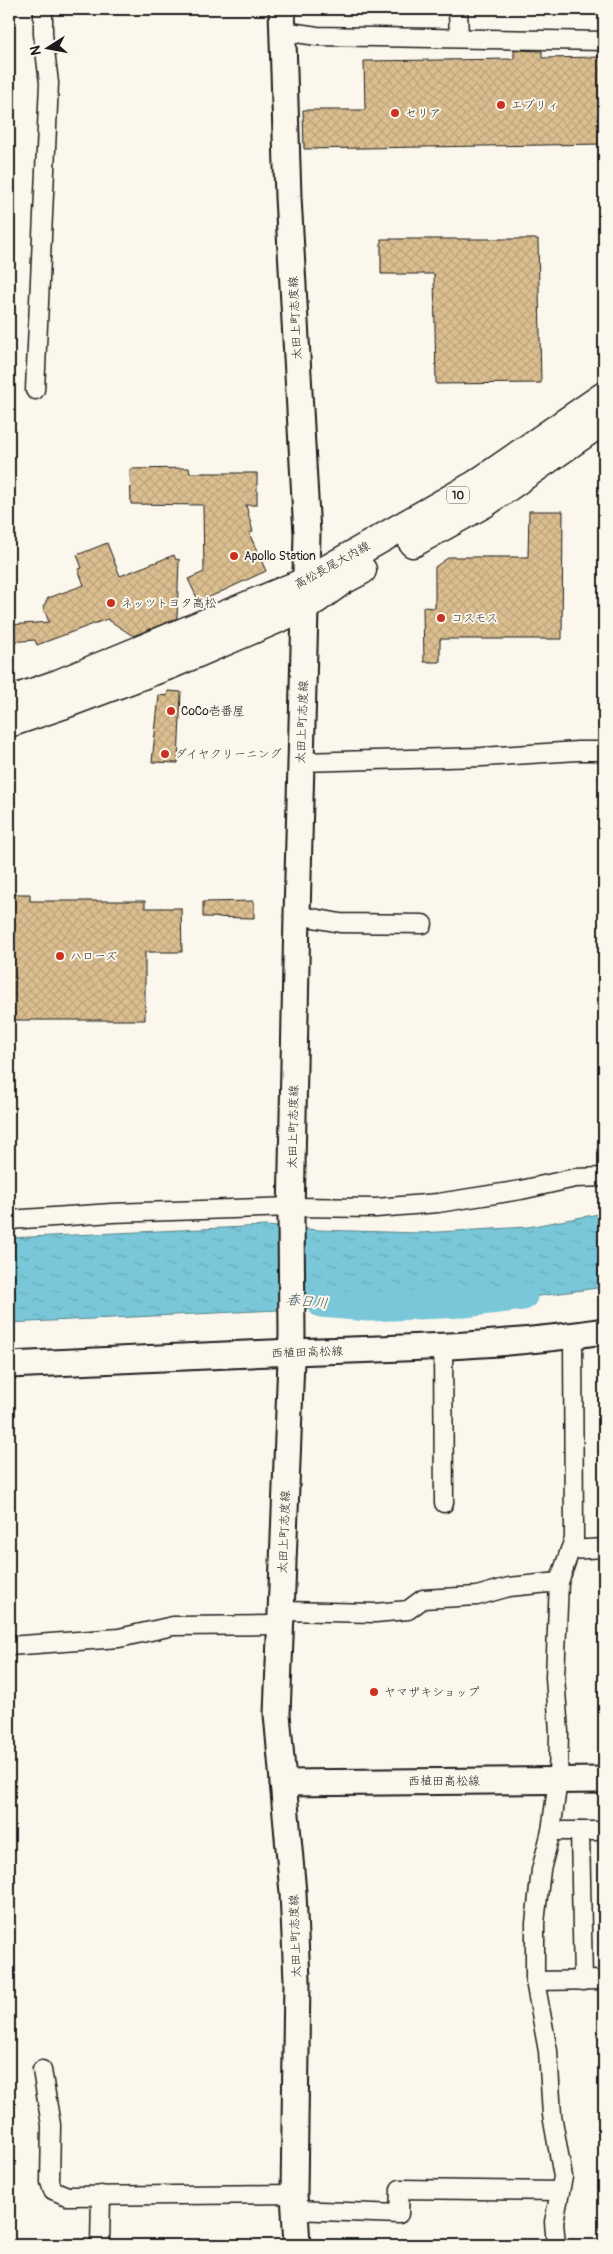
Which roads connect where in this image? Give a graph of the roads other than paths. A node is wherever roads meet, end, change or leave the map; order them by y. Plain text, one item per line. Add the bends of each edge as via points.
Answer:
1 (43, 9) edge
2 (458, 9) edge
3 (283, 20) edge
4 (459, 38) junction
5 (604, 41) edge
6 (35, 390) dead end
7 (604, 396) edge
8 (604, 420) edge
9 (305, 594) junction
10 (9, 701) edge
11 (9, 723) edge
12 (604, 751) edge
13 (301, 762) junction
14 (296, 915) junction
15 (423, 924) dead end
16 (604, 1177) edge
17 (292, 1211) junction
18 (9, 1220) edge
19 (604, 1331) edge
20 (573, 1336) junction
21 (292, 1343) junction
22 (443, 1348) junction
23 (9, 1365) edge
24 (444, 1503) dead end
25 (604, 1548) edge
26 (570, 1550) junction
27 (559, 1582) junction
28 (281, 1618) junction
29 (9, 1646) edge
30 (558, 1780) junction
31 (604, 1780) edge
32 (283, 1783) junction
33 (604, 1830) edge
34 (550, 1831) junction
35 (580, 1831) junction
36 (604, 1980) edge
37 (535, 1981) junction
38 (583, 1981) junction
39 (42, 2070) dead end
40 (560, 2191) junction
41 (101, 2195) junction
42 (295, 2202) junction
43 (100, 2245) edge
44 (297, 2245) edge
45 (556, 2245) edge

1 - 6 street via 49,83
2 - 4 street
3 - 4 street via 317,36
3 - 9 main road, 太田上町志度線 via 288,197 307,534
4 - 5 street
7 - 9 main road, 高松長尾大内線 / 10 via 475,485
8 - 9 main road, 高松長尾大内線 / 10 via 485,503 343,580
9 - 10 main road, 高松長尾大内線 / 10
9 - 11 main road, 高松長尾大内線 / 10 via 172,664
9 - 13 main road, 太田上町志度線
12 - 13 street
13 - 14 main road, 太田上町志度線
14 - 15 street via 340,923
14 - 17 main road, 太田上町志度線
16 - 17 street via 575,1178 438,1203
17 - 18 street via 112,1214
17 - 21 main road, 太田上町志度線
19 - 20 main road, 西植田高松線
20 - 22 main road, 西植田高松線
20 - 26 street via 574,1539
21 - 22 main road, 西植田高松線
21 - 23 main road, 西植田高松線
21 - 28 main road, 太田上町志度線
22 - 24 street
25 - 26 street
26 - 27 street
27 - 28 street via 508,1587 477,1596 423,1599 408,1610
27 - 30 street via 555,1677
28 - 29 street via 173,1626 119,1638
28 - 32 main road, 太田上町志度線 via 277,1714
30 - 31 main road, 西植田高松線
30 - 32 main road, 西植田高松線
30 - 34 street
32 - 42 main road, 太田上町志度線 via 297,1980
33 - 35 street
34 - 35 street
34 - 37 street via 541,1870 535,1923
35 - 38 street
36 - 38 street
37 - 38 street
37 - 40 street via 548,2051 552,2115 563,2178
39 - 41 street via 51,2125 50,2182 53,2190 67,2196
40 - 42 street via 400,2189 399,2214
40 - 45 street via 554,2222
41 - 42 street
41 - 43 street
42 - 44 main road, 太田上町志度線

